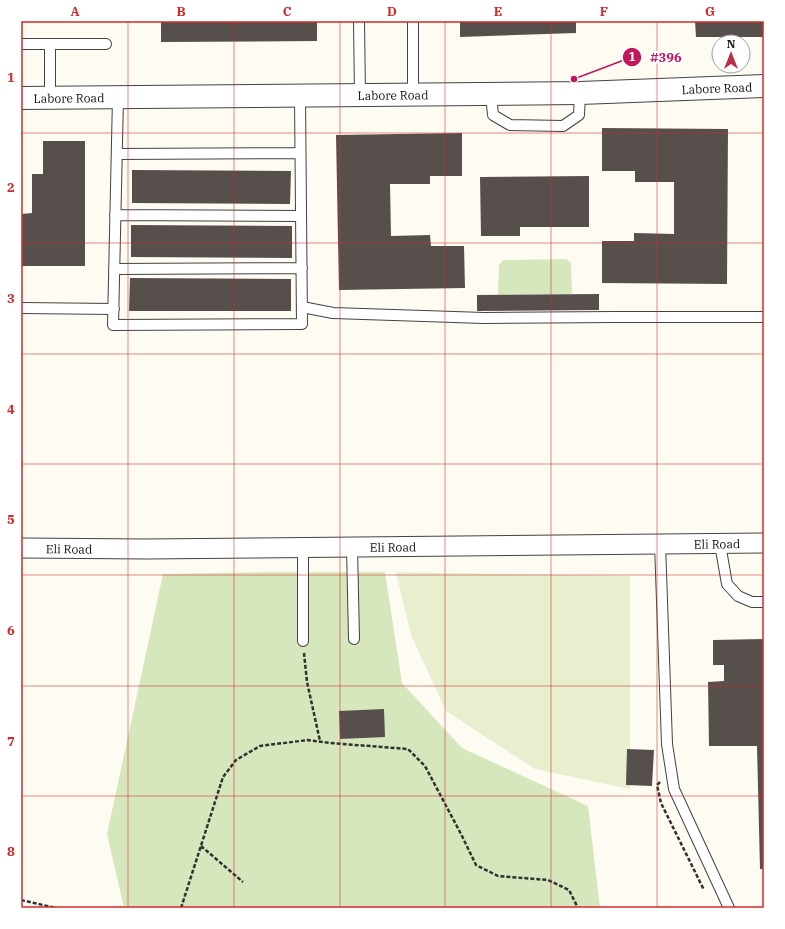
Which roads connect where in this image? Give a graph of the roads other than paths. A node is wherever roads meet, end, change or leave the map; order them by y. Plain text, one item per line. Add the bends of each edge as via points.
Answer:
1 (359, 21) edge
2 (413, 21) edge
3 (21, 44) edge
4 (50, 44) junction
5 (106, 44) dead end
6 (764, 86) edge
7 (580, 93) junction
8 (413, 94) junction
9 (491, 94) junction
10 (360, 95) junction
11 (300, 96) junction
12 (118, 97) junction
13 (21, 98) edge
14 (50, 98) junction
15 (300, 153) junction
16 (117, 154) junction
17 (115, 216) junction
18 (301, 216) junction
19 (302, 268) junction
20 (114, 269) junction
21 (302, 307) junction
22 (21, 308) edge
23 (114, 309) junction
24 (764, 317) edge
25 (764, 543) edge
26 (660, 544) junction
27 (720, 544) junction
28 (302, 547) junction
29 (352, 547) junction
30 (21, 548) edge
31 (764, 602) edge
32 (354, 640) dead end
33 (303, 641) road end
34 (729, 908) edge

1 - 10 lane
2 - 8 lane
3 - 4 lane
4 - 5 lane
4 - 14 lane
6 - 7 street, Labore Road
7 - 9 street, Labore Road
7 - 9 lane via 579,115 563,126 510,125 493,115
8 - 9 street, Labore Road
8 - 10 street, Labore Road
10 - 11 street, Labore Road
11 - 12 street, Labore Road
11 - 15 lane
12 - 14 street, Labore Road
12 - 16 lane
13 - 14 street, Labore Road
15 - 16 lane
15 - 18 lane
16 - 17 lane
17 - 18 lane
17 - 20 lane
18 - 19 lane
19 - 20 lane
19 - 21 lane
20 - 23 lane
21 - 23 lane via 302,324 113,325
21 - 24 lane via 333,313 484,318
22 - 23 lane
25 - 27 street, Eli Road
26 - 27 street, Eli Road
26 - 29 street, Eli Road
26 - 34 lane via 667,744 674,789
27 - 31 lane via 727,584 738,596 752,602
28 - 29 street, Eli Road
28 - 30 street, Eli Road
28 - 33 lane
29 - 32 lane

